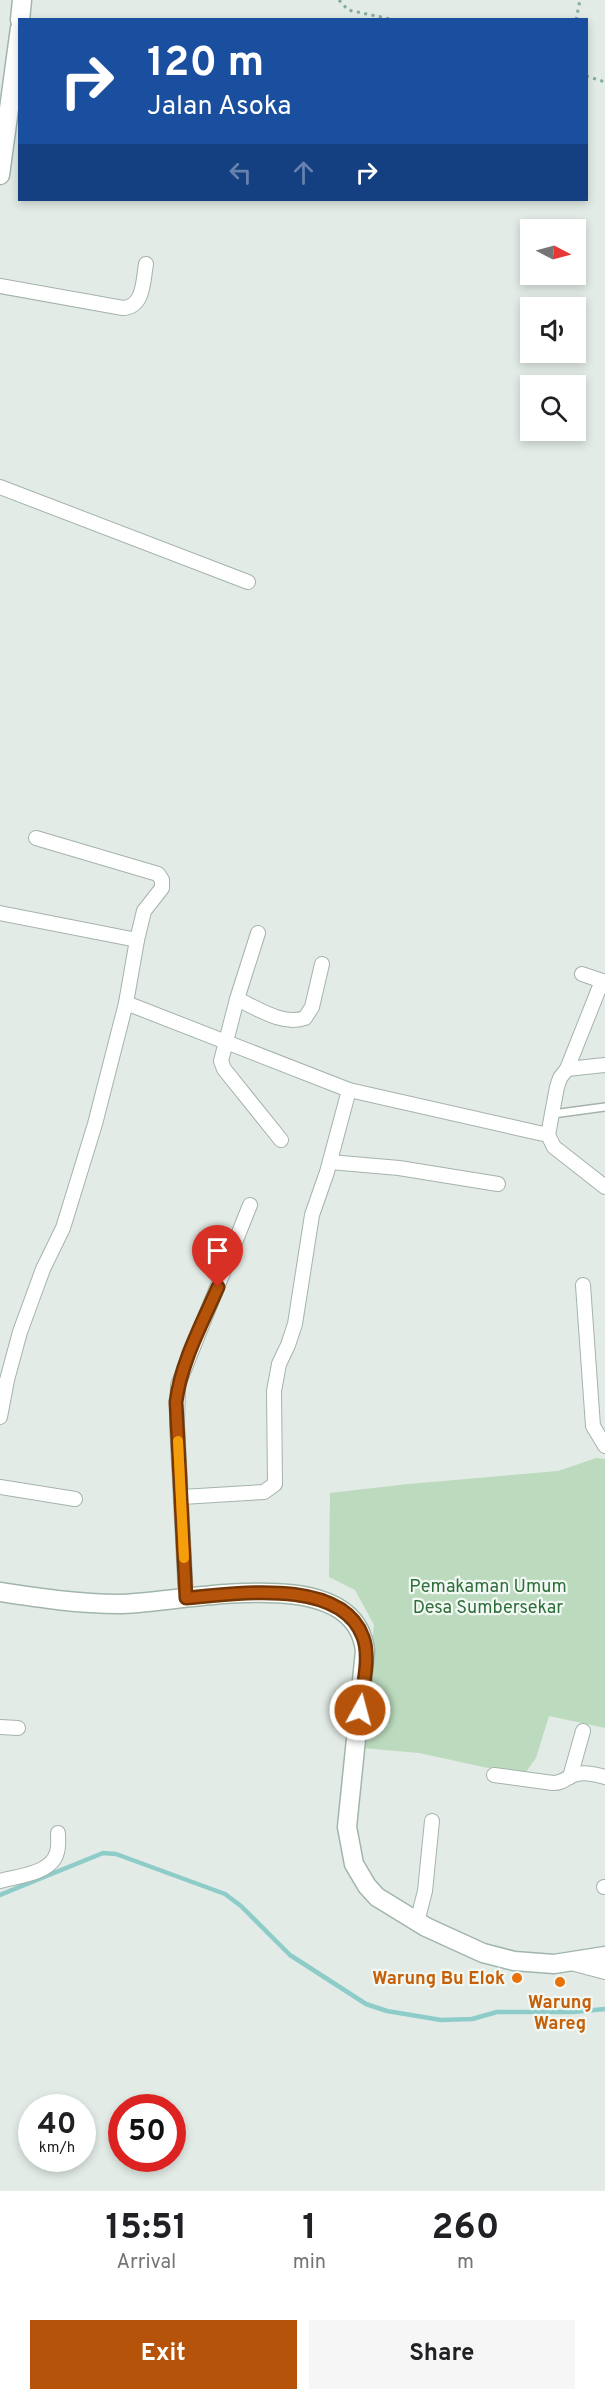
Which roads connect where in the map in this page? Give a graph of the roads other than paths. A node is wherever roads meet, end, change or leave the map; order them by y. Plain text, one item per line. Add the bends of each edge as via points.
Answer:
1 (22, 0) edge
2 (20, 18) edge
3 (18, 43) edge
4 (0, 175) edge
5 (146, 264) dead end
6 (0, 286) edge
7 (0, 487) edge
8 (248, 582) dead end
9 (36, 838) dead end
10 (0, 913) edge
11 (258, 933) dead end
12 (138, 940) junction
13 (322, 964) dead end
14 (582, 974) dead end
15 (603, 982) edge
16 (237, 999) junction
17 (126, 1003) junction
18 (225, 1043) junction
19 (605, 1065) edge
20 (567, 1069) junction
21 (349, 1090) junction
22 (605, 1107) edge
23 (553, 1114) junction
24 (548, 1135) junction
25 (281, 1140) dead end
26 (330, 1162) junction
27 (498, 1184) dead end
28 (605, 1187) edge
29 (250, 1205) dead end
30 (583, 1285) dead end
31 (0, 1417) edge
32 (605, 1446) edge
33 (0, 1487) edge
34 (182, 1497) junction
35 (75, 1499) dead end
36 (0, 1592) edge
37 (186, 1598) junction
38 (0, 1727) edge
39 (18, 1728) dead end
40 (583, 1731) dead end
41 (494, 1775) dead end
42 (570, 1777) junction
43 (605, 1777) edge
44 (432, 1821) dead end
45 (58, 1833) dead end
46 (0, 1881) edge
47 (417, 1922) junction
48 (605, 1956) edge
49 (571, 1962) junction
50 (605, 1972) edge

1 - 2 main road
3 - 4 main road
5 - 6 street via 137,303 131,308
7 - 8 street
9 - 12 street via 158,874 162,888 144,911
10 - 12 street
11 - 16 street
12 - 17 street
13 - 16 street via 312,1007 305,1018 296,1022
14 - 15 street
15 - 20 street
16 - 18 street
17 - 18 street
17 - 31 street via 63,1228 20,1332
18 - 21 street
18 - 25 street via 220,1056 224,1069
19 - 20 street
20 - 23 street via 560,1077
21 - 24 street
21 - 26 street
22 - 23 lane
23 - 24 street
24 - 28 street via 554,1147
26 - 27 street via 399,1168
26 - 34 street via 312,1215 295,1324 279,1364 274,1390 275,1484 264,1492
29 - 34 street via 178,1385
30 - 32 street via 594,1426
33 - 35 street
34 - 37 street
36 - 37 main road via 120,1604
37 - 47 main road via 240,1593 309,1596 348,1614 357,1624 364,1638 365,1669 348,1807 350,1848 360,1875 372,1892
38 - 39 street
40 - 42 street
41 - 42 street via 553,1783
42 - 43 street
44 - 47 street via 425,1891
45 - 46 street via 57,1853 47,1866
47 - 49 main road via 500,1958 534,1963
48 - 49 main road
49 - 50 street

